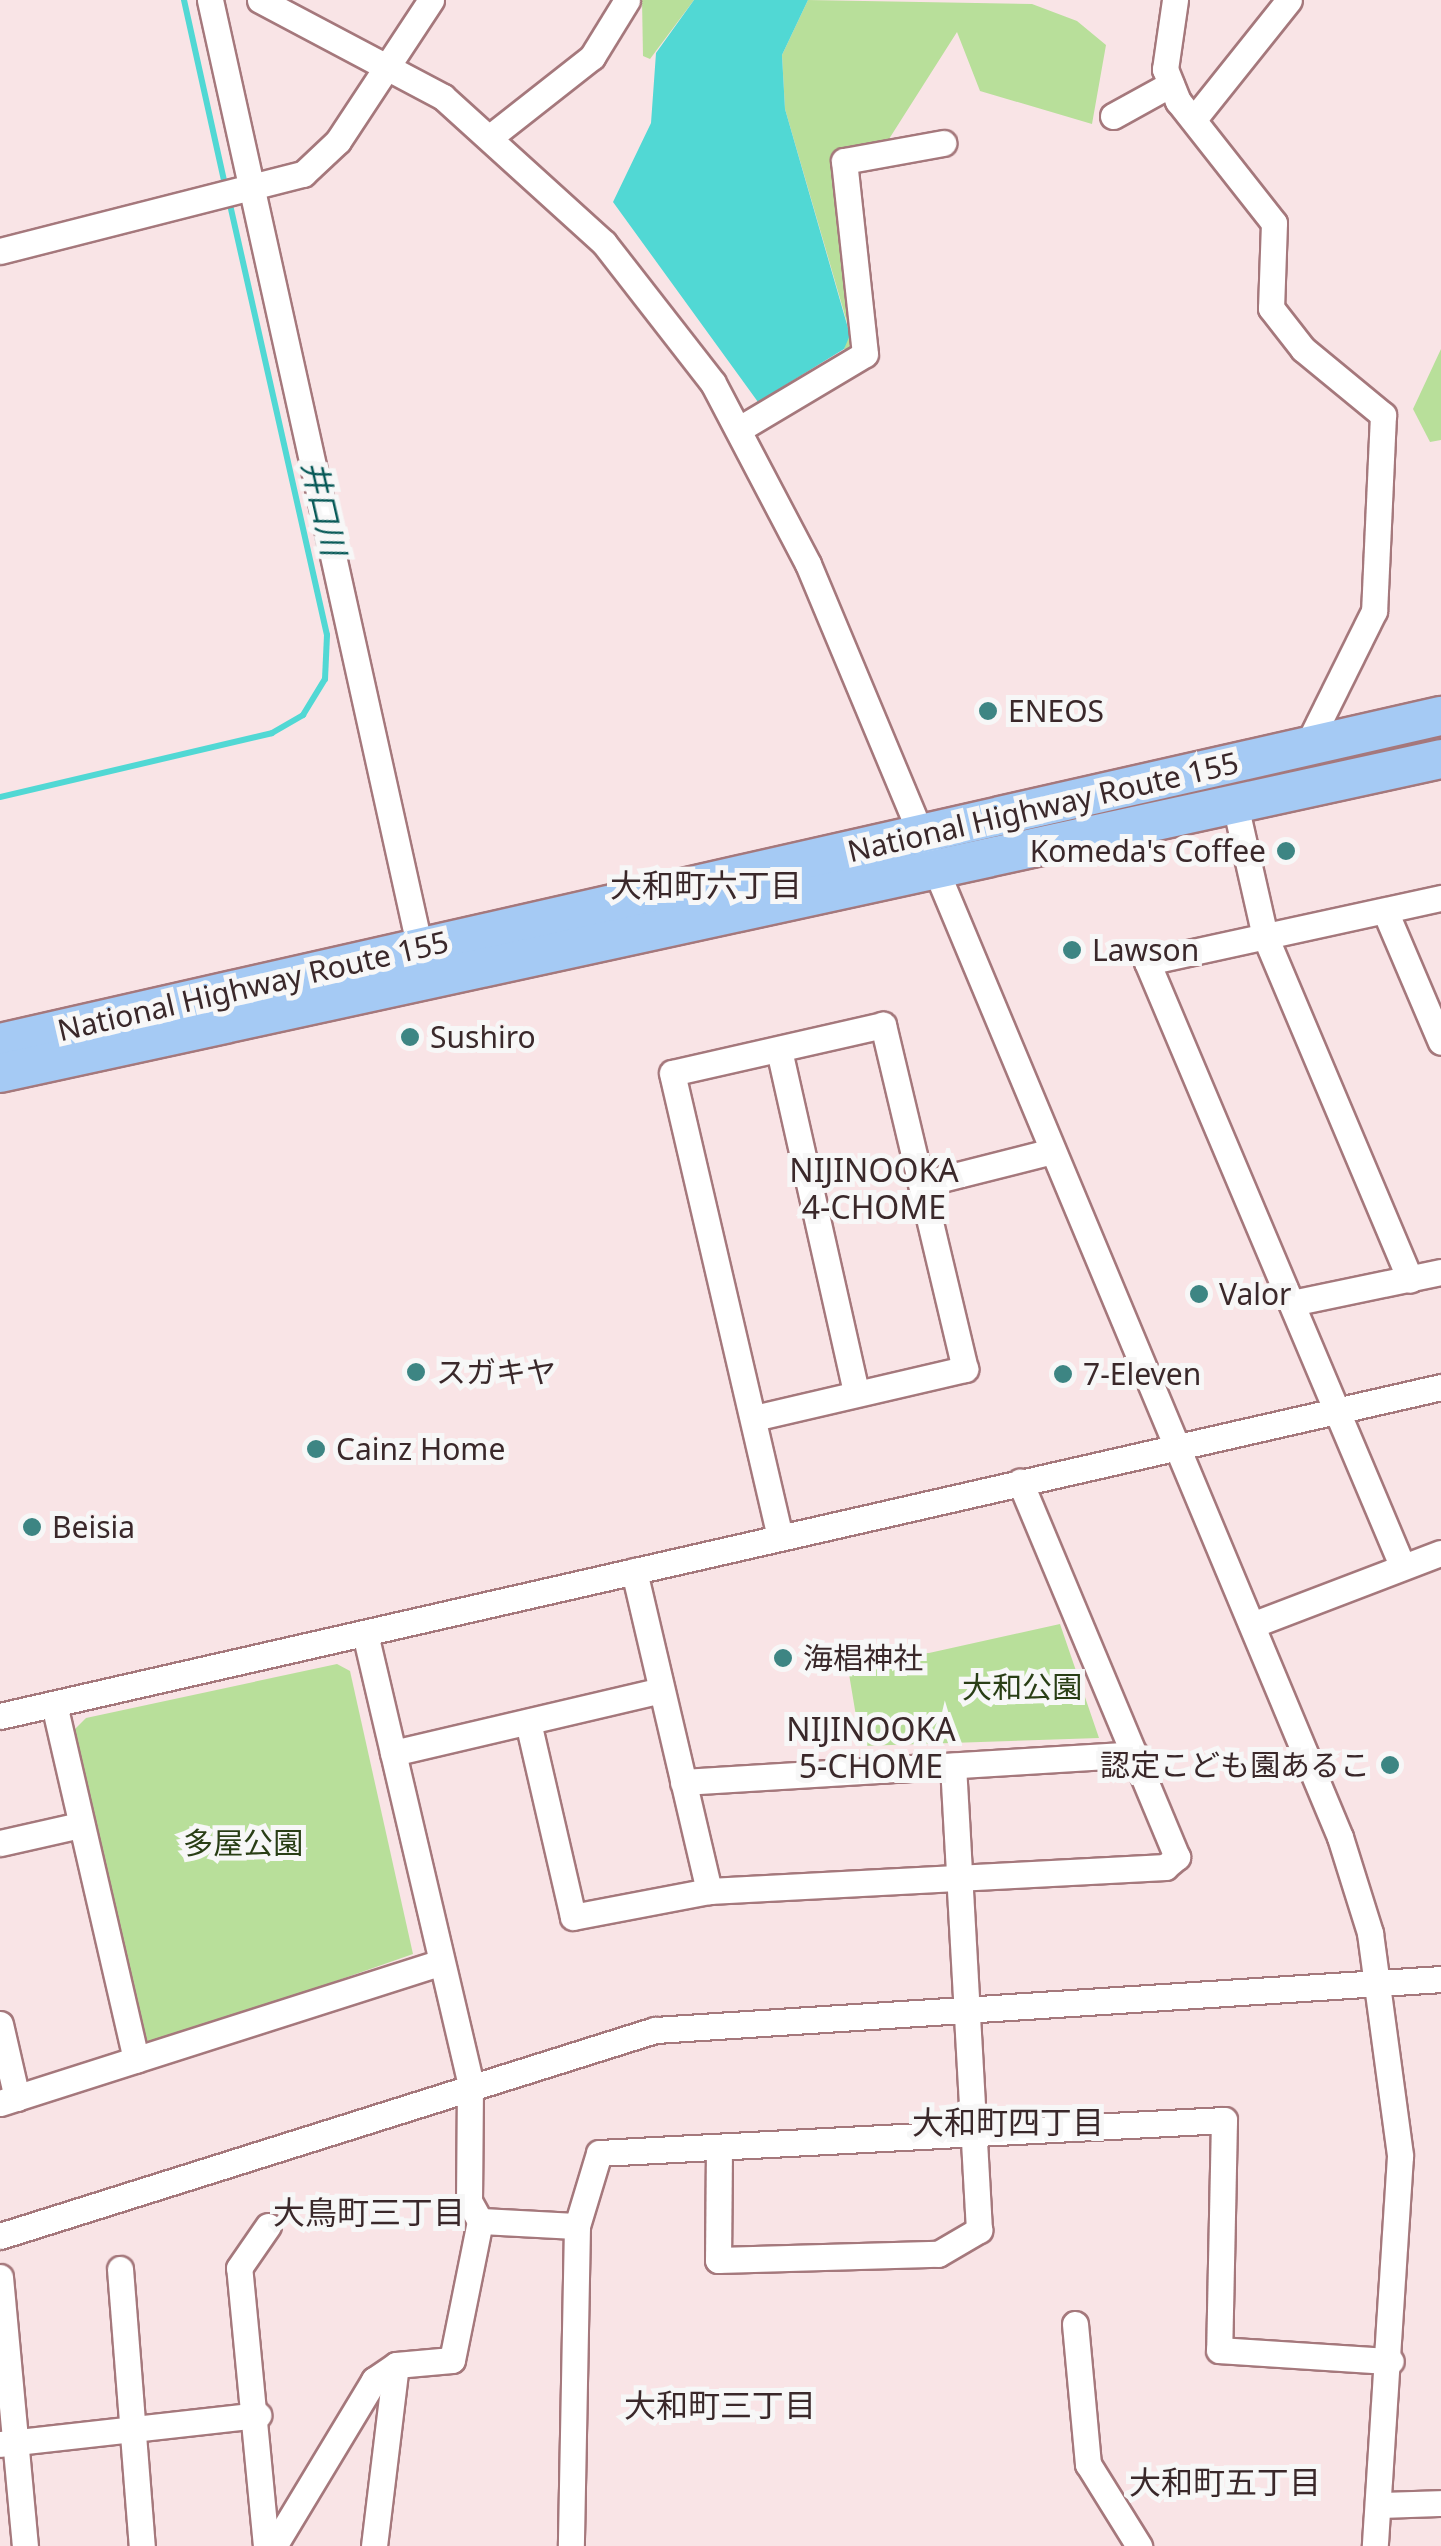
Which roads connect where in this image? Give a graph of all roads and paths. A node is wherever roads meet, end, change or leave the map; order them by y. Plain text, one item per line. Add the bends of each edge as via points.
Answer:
1 (210, 0) edge
2 (260, 0) edge
3 (431, 0) edge
4 (628, 0) edge
5 (1175, 0) edge
6 (1289, 0) edge
7 (390, 68) junction
8 (1171, 84) junction
9 (1113, 116) dead end
10 (1194, 119) junction
11 (494, 134) junction
12 (943, 143) dead end
13 (250, 193) junction
14 (0, 252) edge
15 (742, 428) junction
16 (1441, 716) edge
17 (1307, 746) junction
18 (1441, 759) edge
19 (1234, 800) junction
20 (924, 851) junction
21 (1441, 898) edge
22 (1385, 911) junction
23 (1266, 936) junction
24 (420, 949) junction
25 (1441, 1042) edge
26 (0, 1043) edge
27 (779, 1050) junction
28 (0, 1073) edge
29 (1052, 1151) junction
30 (922, 1184) junction
31 (1441, 1272) edge
32 (1410, 1280) junction
33 (1292, 1304) junction
34 (1441, 1387) edge
35 (856, 1393) junction
36 (1336, 1411) junction
37 (754, 1418) junction
38 (1178, 1447) junction
39 (1020, 1482) junction
40 (780, 1538) junction
41 (1441, 1553) edge
42 (1401, 1563) junction
43 (634, 1571) junction
44 (1252, 1625) junction
45 (366, 1634) junction
46 (661, 1690) junction
47 (54, 1704) junction
48 (0, 1716) edge
49 (528, 1722) junction
50 (393, 1752) junction
51 (1135, 1754) junction
52 (953, 1766) junction
53 (683, 1782) junction
54 (80, 1825) junction
55 (0, 1843) edge
56 (958, 1878) junction
57 (708, 1891) junction
58 (441, 1962) junction
59 (1441, 1979) edge
60 (1382, 1982) junction
61 (966, 2007) junction
62 (0, 2024) edge
63 (136, 2060) junction
64 (470, 2081) junction
65 (8, 2101) edge
66 (974, 2137) junction
67 (719, 2148) junction
68 (480, 2221) junction
69 (268, 2226) dead end
70 (577, 2226) junction
71 (0, 2236) edge
72 (120, 2269) dead end
73 (0, 2277) edge
74 (1075, 2324) dead end
75 (1391, 2361) junction
76 (396, 2366) junction
77 (258, 2416) junction
78 (132, 2430) junction
79 (8, 2444) edge
80 (1441, 2504) edge
81 (1378, 2505) junction
82 (25, 2546) edge
83 (142, 2546) edge
84 (266, 2546) edge
85 (274, 2546) edge
86 (374, 2546) edge
87 (572, 2546) edge
88 (1140, 2546) edge
89 (1374, 2546) edge

1 - 13 street
2 - 7 street
3 - 7 street
4 - 11 street via 592,57
5 - 8 street via 1163,48
6 - 10 street
7 - 11 street
7 - 13 street via 323,159
8 - 9 street
8 - 10 street
10 - 17 street via 1274,223 1265,289 1280,326 1383,416 1374,611
11 - 15 street via 654,298
12 - 15 street via 844,161 867,314 864,354
13 - 14 street
13 - 24 street
15 - 20 street via 808,564
16 - 17 highway, National Highway Route 155
17 - 20 highway, National Highway Route 155
18 - 19 highway, National Highway Route 155
19 - 20 highway, National Highway Route 155
19 - 23 street
20 - 24 highway, National Highway Route 155
20 - 28 highway, National Highway Route 155
20 - 29 street
21 - 22 street
22 - 23 street
22 - 25 street
23 - 32 street
23 - 33 street via 1147,962
24 - 26 highway, National Highway Route 155
27 - 30 street via 883,1025
27 - 35 street
27 - 37 street via 672,1073
29 - 30 street
29 - 38 street
30 - 35 street via 965,1369
31 - 32 street
32 - 33 street
33 - 36 street
34 - 36 street
35 - 37 street
36 - 38 street
36 - 42 street
37 - 40 street
38 - 39 street
38 - 44 street
39 - 40 street
39 - 51 street
40 - 43 street
41 - 42 street
42 - 44 street
43 - 45 street
43 - 46 street
44 - 60 street via 1340,1837
45 - 47 street
45 - 50 street
46 - 49 street
46 - 53 street
47 - 48 street
47 - 54 street
49 - 50 street
49 - 57 street via 573,1916
50 - 58 street
51 - 52 street
51 - 56 street via 1177,1857 1165,1867
52 - 53 street
52 - 56 street
53 - 57 street
54 - 55 street
54 - 63 street
56 - 57 street
56 - 61 street
58 - 63 street
58 - 64 street
59 - 60 street
60 - 61 street
60 - 75 street via 1400,2156
61 - 64 street via 655,2030
61 - 66 street
62 - 65 street
63 - 65 street
64 - 68 street via 470,2202
64 - 71 street
66 - 67 street
66 - 67 street via 979,2230 938,2254 718,2260
66 - 75 street via 1224,2120 1219,2350
67 - 70 street via 600,2153
68 - 70 street
68 - 76 street via 452,2360
69 - 77 street via 239,2268
70 - 87 street
72 - 78 street
73 - 79 street
74 - 88 street via 1088,2464
75 - 81 street
76 - 85 street via 374,2380
76 - 86 street
77 - 78 street
77 - 84 street
78 - 79 street
78 - 83 street
79 - 82 street
80 - 81 street
81 - 89 street

